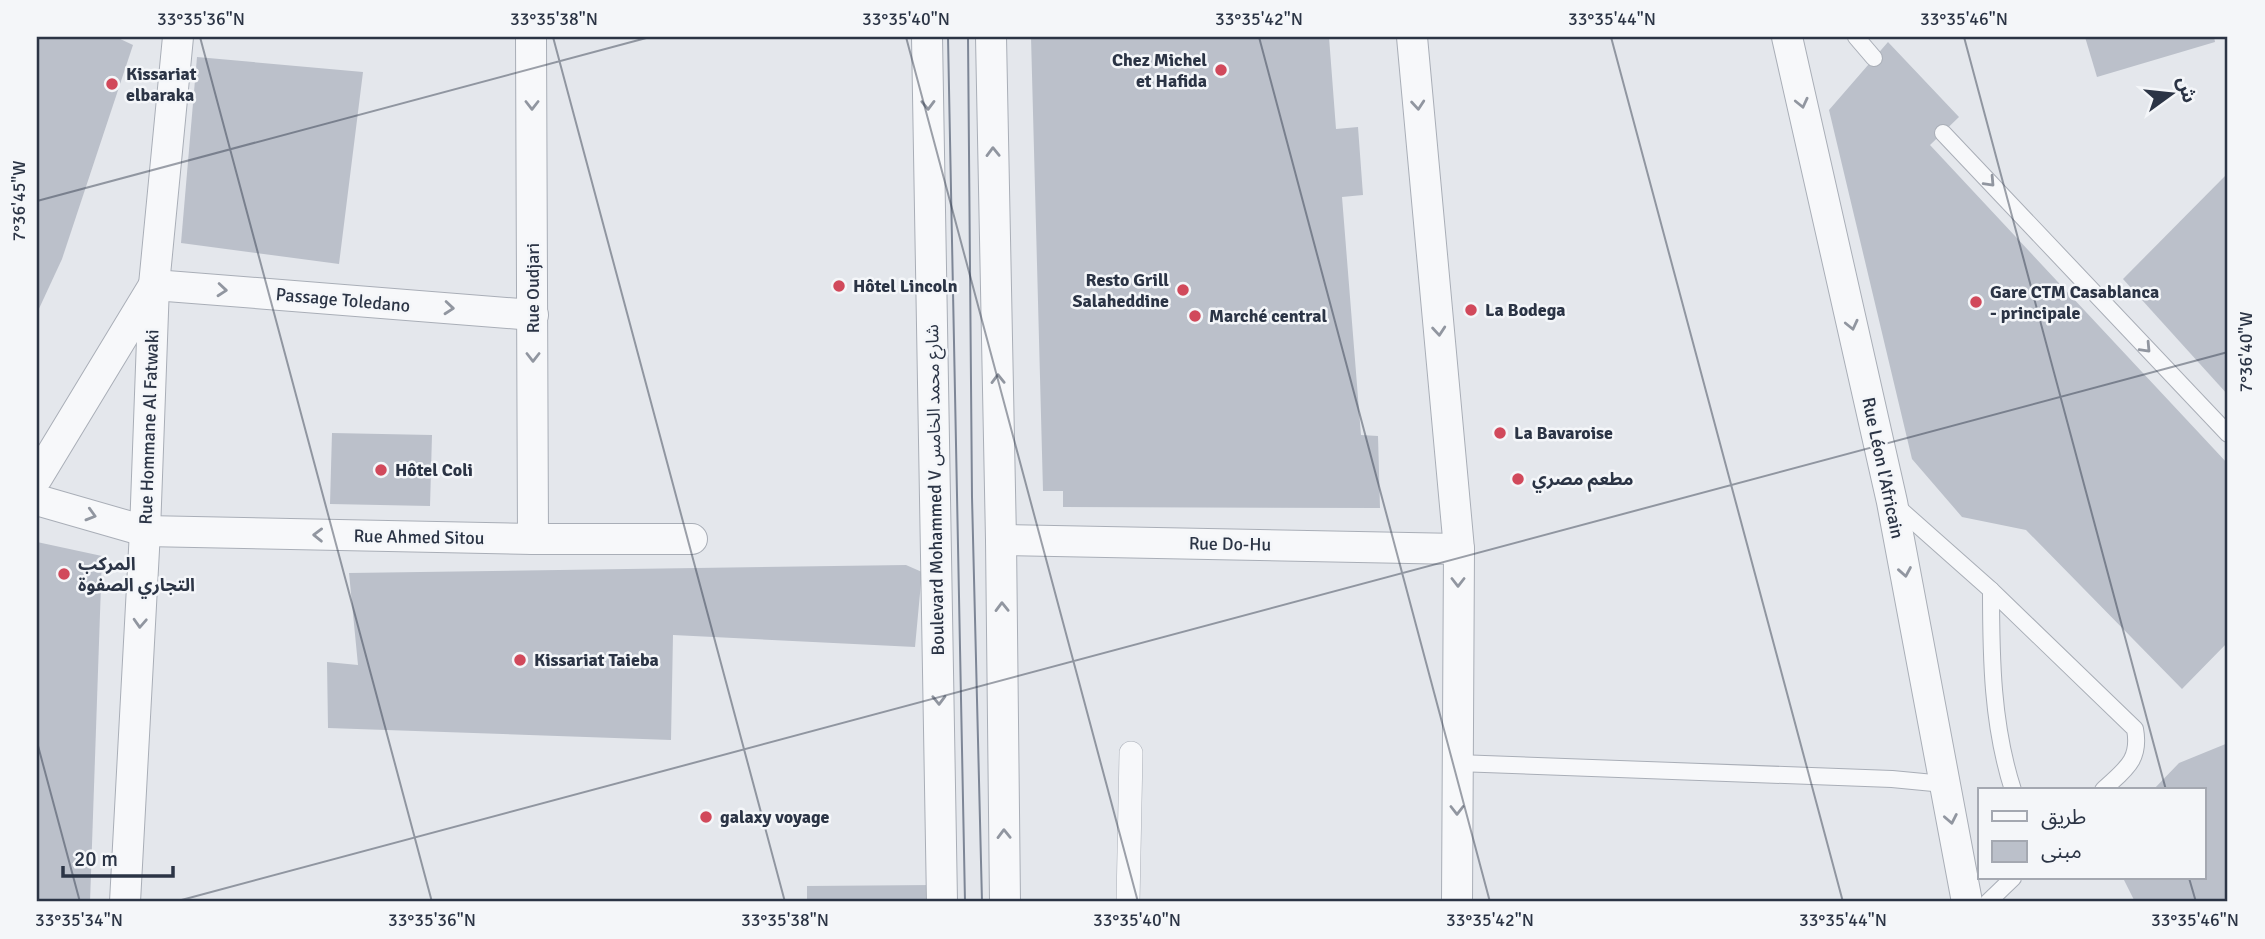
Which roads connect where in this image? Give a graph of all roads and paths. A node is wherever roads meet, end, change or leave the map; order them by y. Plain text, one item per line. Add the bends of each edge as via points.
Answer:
1 (178, 37) edge
2 (531, 37) edge
3 (927, 37) edge
4 (991, 37) edge
5 (1412, 37) edge
6 (1787, 37) edge
7 (1856, 37) edge
8 (1874, 58) dead end
9 (1943, 133) dead end
10 (154, 285) junction
11 (533, 315) junction
12 (2228, 434) edge
13 (37, 478) edge
14 (37, 499) edge
15 (1892, 502) junction
16 (145, 531) junction
17 (533, 539) junction
18 (692, 539) dead end
19 (1001, 540) junction
20 (1458, 549) junction
21 (1991, 590) junction
22 (1131, 753) dead end
23 (1457, 763) junction
24 (1944, 784) junction
25 (2012, 788) edge
26 (2105, 788) edge
27 (2011, 880) edge
28 (125, 902) edge
29 (942, 902) edge
30 (1005, 902) edge
31 (1128, 902) edge
32 (1457, 902) edge
33 (1967, 902) edge
34 (1988, 902) edge

1 - 10 street, Rue Hommane Al Fatwaki
2 -> 11 street, Rue Oudjari
3 -> 29 street, Boulevard Mohammed V شارع محمد الخامس
19 -> 4 street
5 -> 20 street
6 -> 15 street, Rue Léon l'Africain
7 - 8 lane
9 -> 12 lane
10 -> 11 street, Passage Toledano
10 - 13 street
10 - 16 street, Rue Hommane Al Fatwaki
11 -> 17 street, Rue Oudjari
14 -> 16 street, Rue Ahmed Sitou
15 - 21 lane
15 -> 24 street, Rue Léon l'Africain
17 -> 16 street, Rue Ahmed Sitou
16 -> 28 street, Rue Hommane Al Fatwaki
17 - 18 street, Rue Ahmed Sitou
19 - 20 street, Rue Do-Hu
30 -> 19 street
20 -> 23 street
21 - 25 lane via 1992,678
21 - 26 lane via 2135,729 2133,762
22 - 31 street
23 - 24 lane
23 -> 32 street
24 -> 33 street, Rue Léon l'Africain
27 - 34 lane

